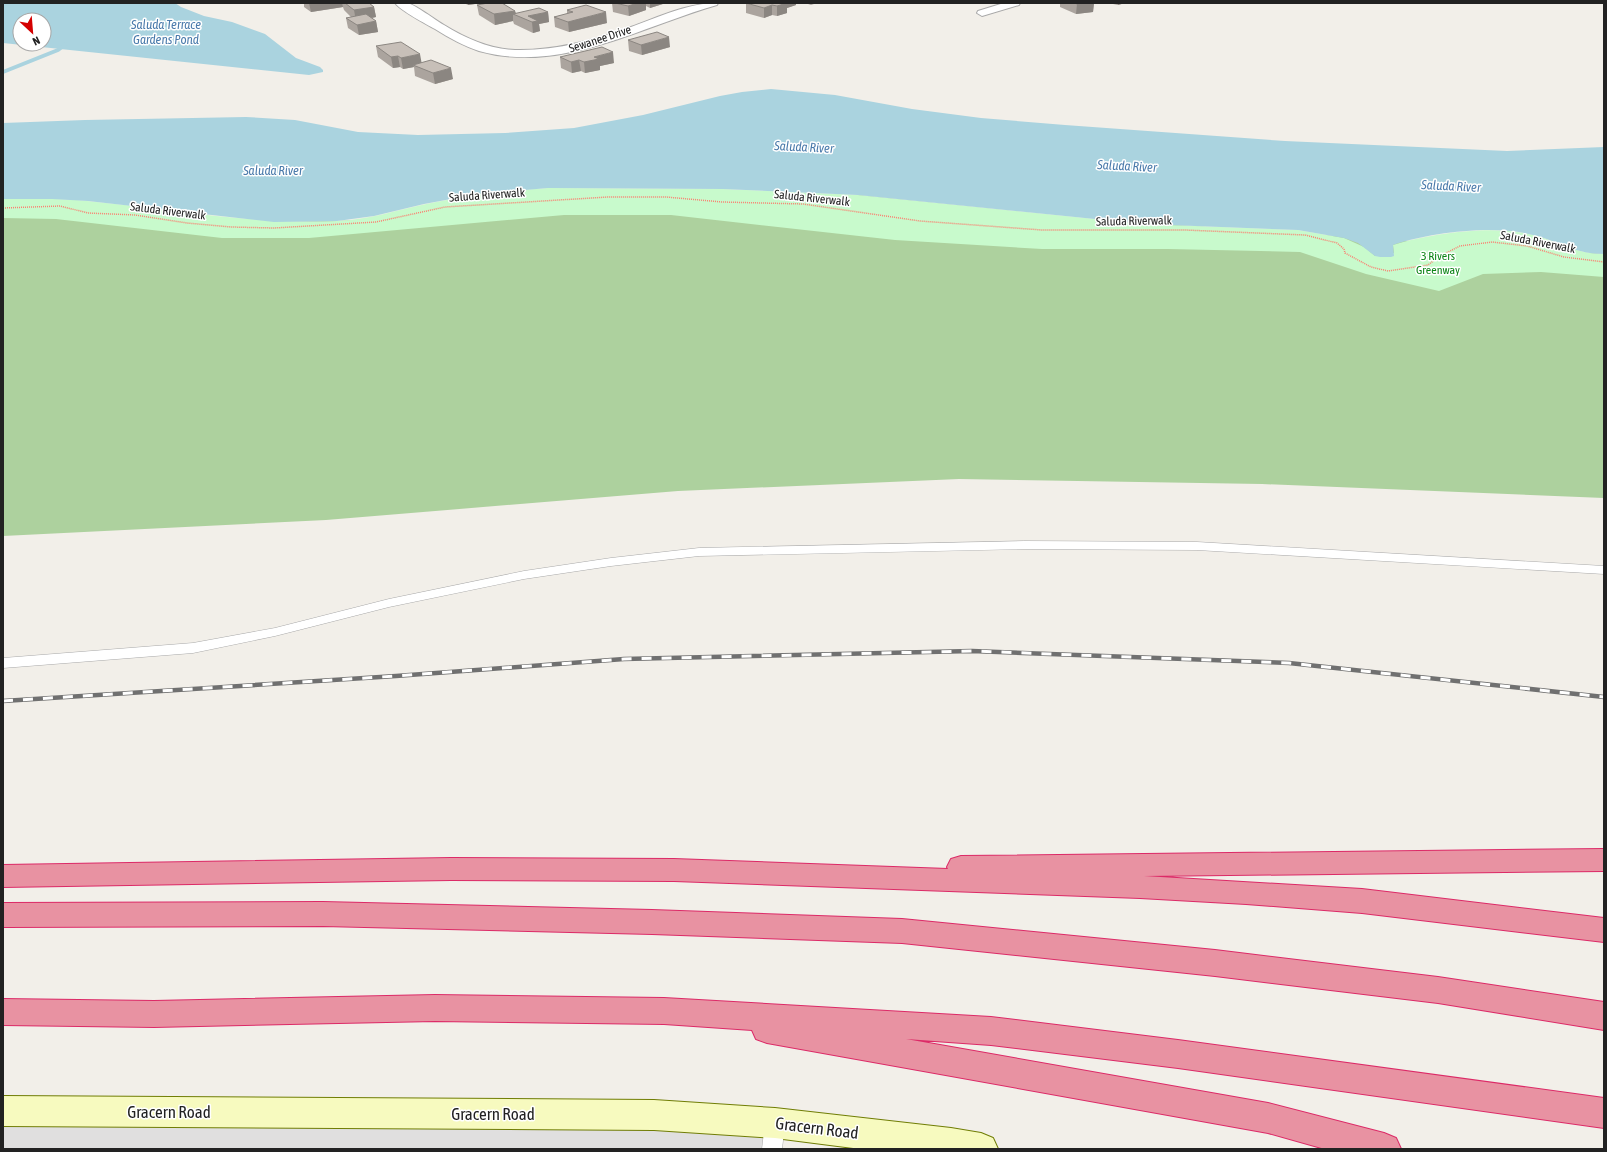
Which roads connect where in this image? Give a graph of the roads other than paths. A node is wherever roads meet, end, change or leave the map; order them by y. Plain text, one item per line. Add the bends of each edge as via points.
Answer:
1 (400, 3) edge
2 (713, 3) edge
3 (1015, 3) edge
4 (982, 14) dead end
5 (1604, 570) edge
6 (3, 663) edge
7 (1604, 860) edge
8 (674, 870) junction
9 (3, 876) edge
10 (3, 915) edge
11 (1604, 930) edge
12 (664, 1011) junction
13 (3, 1012) edge
14 (1604, 1016) edge
15 (3, 1112) edge
16 (1604, 1113) edge
17 (773, 1136) edge
18 (981, 1149) edge
19 (1384, 1149) edge

1 - 2 street, Sewanee Drive via 465,41 489,49 527,53 563,51 588,46
3 - 4 street
5 - 6 lane via 1197,546 1024,545 699,552 524,575 389,603 275,632 193,648
7 - 8 highway
8 - 9 highway via 428,869
8 - 11 highway via 1246,893 1362,901
10 - 14 highway via 324,914 902,931 1215,963 1438,990
12 - 13 highway via 435,1008 154,1014
12 - 16 highway via 991,1031
12 - 19 highway via 1268,1118
15 - 17 street, Gracern Road via 654,1114
17 - 18 street, Gracern Road via 951,1144

